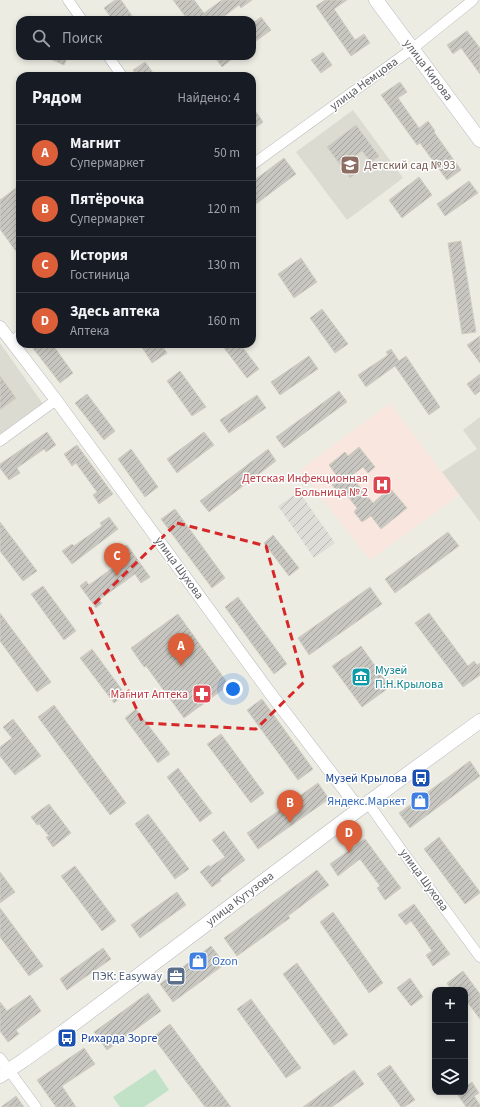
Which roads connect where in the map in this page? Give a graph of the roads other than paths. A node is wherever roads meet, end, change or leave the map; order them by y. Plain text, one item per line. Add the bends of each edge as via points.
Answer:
1 (68, 0) edge
2 (376, 0) edge
3 (473, 0) edge
4 (79, 16) edge
5 (412, 49) junction
6 (111, 60) edge
7 (119, 72) edge
8 (480, 140) edge
9 (256, 162) edge
10 (0, 327) edge
11 (16, 338) edge
12 (22, 348) edge
13 (56, 400) junction
14 (0, 441) edge
15 (480, 721) edge
16 (364, 806) junction
17 (480, 957) edge
18 (0, 1058) edge
19 (5, 1073) edge
20 (36, 1107) edge

1 - 4 street
2 - 5 main road, улица Кирова
3 - 5 street, улица Немцова
5 - 8 main road, улица Кирова
5 - 9 street, улица Немцова
6 - 7 street
10 - 11 street, улица Шухова
12 - 13 street, улица Шухова
13 - 14 street
13 - 16 street, улица Шухова via 270,693
15 - 16 main road, улица Кутузова
16 - 17 street, улица Шухова via 400,848
16 - 19 main road, улица Кутузова
18 - 19 street
19 - 20 street

